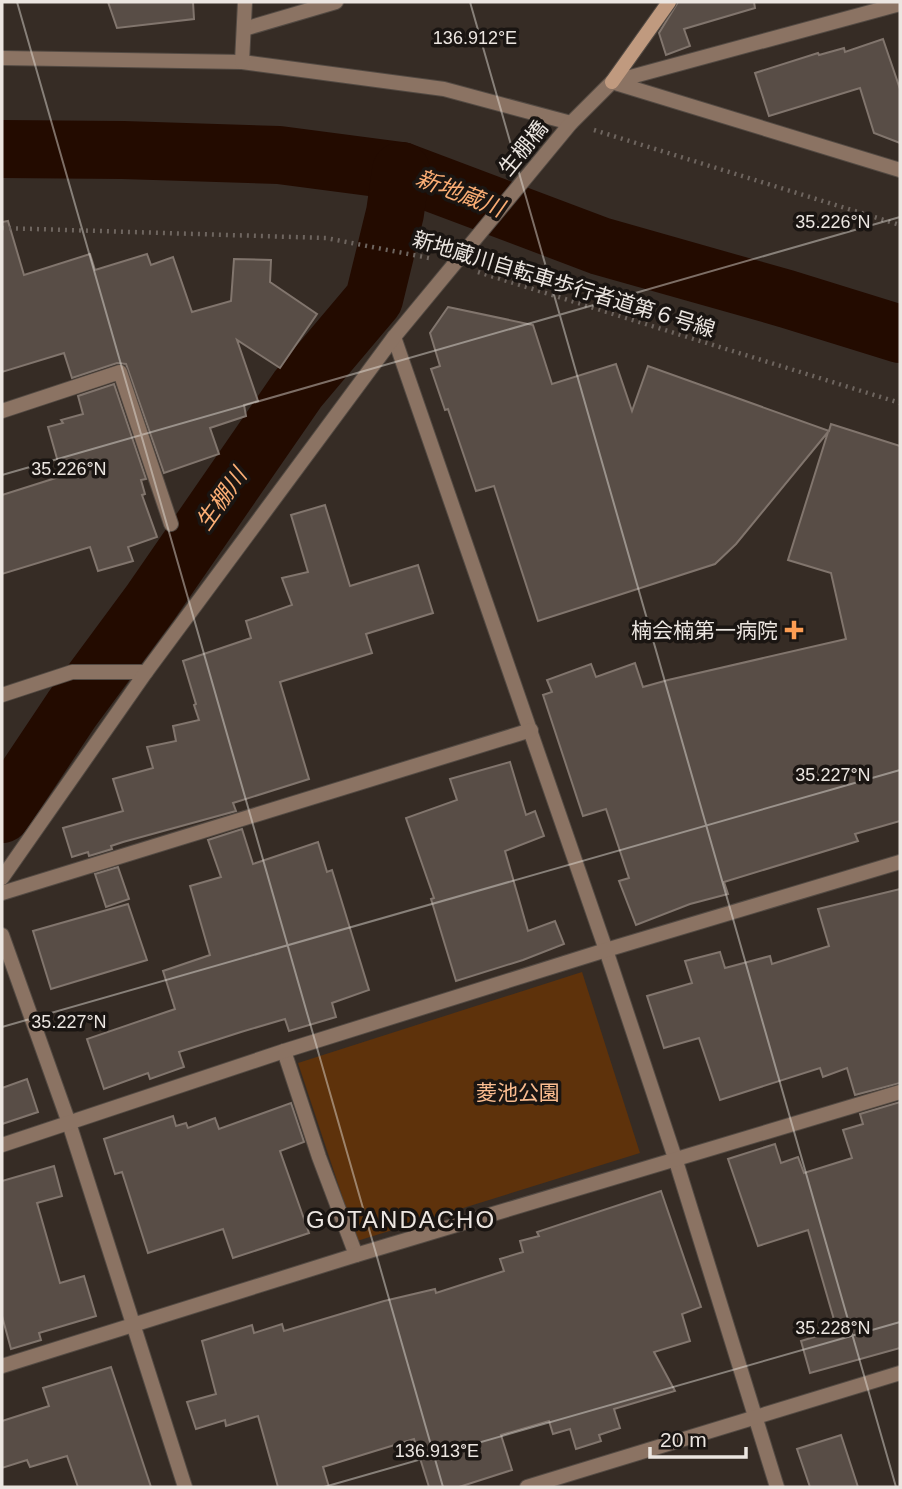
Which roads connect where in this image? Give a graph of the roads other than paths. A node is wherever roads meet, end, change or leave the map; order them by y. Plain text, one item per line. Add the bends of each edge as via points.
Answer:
1 (245, 2) edge
2 (336, 2) edge
3 (669, 2) edge
4 (900, 4) edge
5 (244, 29) junction
6 (2, 58) edge
7 (243, 62) junction
8 (612, 82) junction
9 (571, 122) junction
10 (900, 170) edge
11 (394, 337) junction
12 (2, 411) edge
13 (172, 524) dead end
14 (146, 672) junction
15 (2, 695) edge
16 (531, 730) junction
17 (900, 862) edge
18 (2, 878) edge
19 (2, 893) edge
20 (2, 935) edge
21 (606, 950) junction
22 (284, 1051) junction
23 (900, 1092) edge
24 (69, 1123) junction
25 (2, 1145) edge
26 (675, 1158) junction
27 (356, 1255) junction
28 (134, 1324) junction
29 (2, 1366) edge
30 (900, 1373) edge
31 (754, 1418) junction
32 (186, 1487) edge
33 (527, 1487) edge
34 (777, 1487) edge

1 - 5 street
2 - 5 street
3 - 8 street
4 - 8 street
5 - 7 street
6 - 7 street
7 - 9 street via 444,89
8 - 9 street, 生棚橋
8 - 10 street
9 - 11 street, 生棚橋
11 - 14 street, 生棚橋
11 - 16 street
12 - 13 street via 120,372
14 - 15 street via 72,672
14 - 18 street, 生棚橋
16 - 19 street
16 - 21 street
17 - 21 street
20 - 24 street
21 - 22 street
21 - 26 street
22 - 24 street
22 - 27 street
23 - 26 street
24 - 25 street
24 - 28 street
26 - 27 street
26 - 31 street
27 - 28 street
28 - 29 street
28 - 32 street
30 - 31 street
31 - 33 street
31 - 34 street

